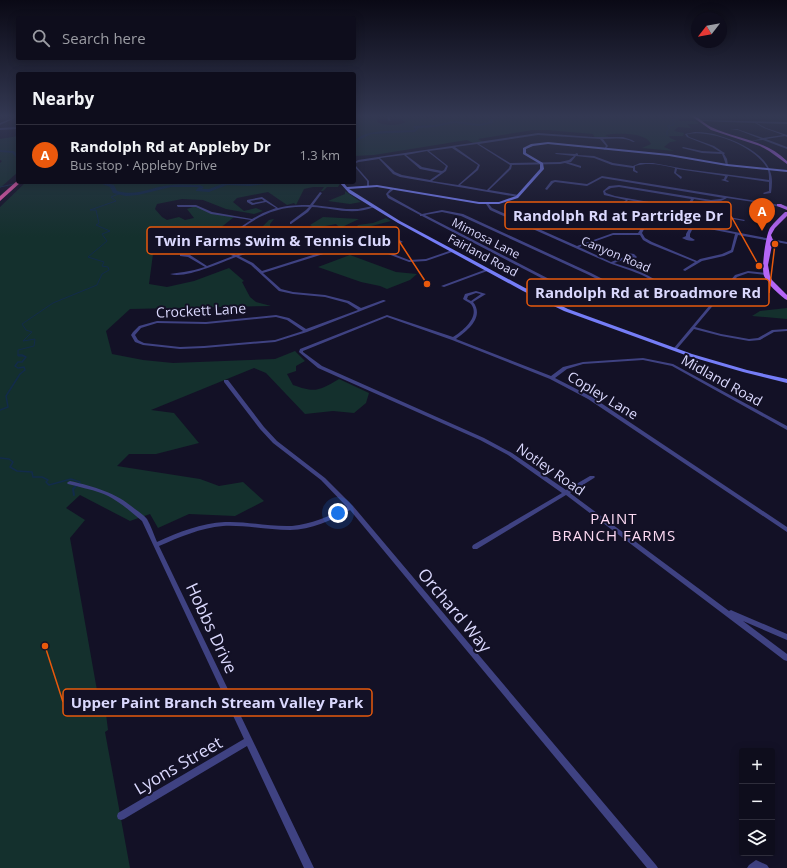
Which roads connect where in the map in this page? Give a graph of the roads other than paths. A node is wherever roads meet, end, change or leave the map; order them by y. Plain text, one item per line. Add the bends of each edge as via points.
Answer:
1 (405, 155) edge
2 (402, 156) edge
3 (434, 156) edge
4 (465, 156) edge
5 (497, 156) edge
6 (527, 156) edge
7 (575, 156) edge
8 (586, 156) edge
9 (672, 156) edge
10 (725, 156) edge
11 (757, 156) edge
12 (778, 156) edge
13 (380, 159) junction
14 (566, 162) junction
15 (356, 163) edge
16 (541, 163) junction
17 (787, 163) edge
18 (510, 164) junction
19 (727, 165) junction
20 (356, 166) edge
21 (580, 167) dead end
22 (633, 167) junction
23 (676, 168) junction
24 (768, 169) junction
25 (787, 170) edge
26 (441, 172) junction
27 (637, 172) dead end
28 (727, 175) junction
29 (16, 178) edge
30 (681, 178) dead end
31 (725, 180) dead end
32 (770, 181) junction
33 (430, 182) junction
34 (16, 184) edge
35 (343, 184) edge
36 (368, 186) junction
37 (458, 186) junction
38 (347, 188) junction
39 (392, 189) junction
40 (546, 189) dead end
41 (487, 191) junction
42 (321, 193) dead end
43 (764, 193) dead end
44 (2, 194) edge
45 (518, 196) junction
46 (727, 197) junction
47 (693, 198) junction
48 (0, 199) edge
49 (628, 199) junction
50 (266, 201) junction
51 (762, 203) junction
52 (487, 204) junction
53 (778, 205) joint
54 (178, 206) dead end
55 (312, 206) junction
56 (372, 207) junction
57 (277, 208) junction
58 (759, 208) dead end
59 (787, 208) edge
60 (608, 209) dead end
61 (684, 209) junction
62 (787, 213) edge
63 (421, 215) junction
64 (663, 217) junction
65 (251, 219) junction
66 (744, 220) dead end
67 (291, 224) dead end
68 (693, 225) junction
69 (380, 229) dead end
70 (641, 234) junction
71 (737, 234) junction
72 (322, 235) dead end
73 (390, 235) junction
74 (688, 237) dead end
75 (770, 240) junction
76 (401, 242) dead end
77 (787, 243) edge
78 (367, 245) junction
79 (577, 247) junction
80 (453, 251) junction
81 (180, 255) dead end
82 (236, 256) junction
83 (628, 257) dead end
84 (697, 262) junction
85 (611, 263) junction
86 (206, 266) junction
87 (488, 270) junction
88 (685, 270) dead end
89 (262, 272) junction
90 (172, 274) dead end
91 (766, 274) junction
92 (550, 281) junction
93 (443, 286) dead end
94 (525, 290) junction
95 (787, 298) edge
96 (585, 299) dead end
97 (384, 301) dead end
98 (471, 302) dead end
99 (361, 310) junction
100 (693, 328) junction
101 (787, 330) edge
102 (306, 331) junction
103 (453, 339) junction
104 (675, 349) junction
105 (301, 350) joint
106 (552, 378) junction
107 (226, 381) dead end
108 (787, 381) edge
109 (787, 428) edge
110 (592, 477) dead end
111 (70, 483) dead end
112 (565, 492) junction
113 (351, 507) junction
114 (787, 530) edge
115 (156, 545) junction
116 (475, 547) dead end
117 (723, 610) junction
118 (787, 637) edge
119 (787, 658) edge
120 (249, 741) junction
121 (121, 816) dead end
122 (309, 868) edge
123 (653, 868) edge
124 (752, 868) edge
125 (764, 868) edge

1 - 26 street via 420,168
2 - 13 street
3 - 26 street via 446,164
4 - 37 street via 479,165
5 - 18 street
6 - 16 street
7 - 14 street
8 - 22 street
9 - 19 street
10 - 19 street
11 - 24 street
12 - 17 main road
13 - 15 street
13 - 33 street via 398,175
14 - 16 street
14 - 21 street
16 - 18 street
16 - 45 street via 542,169
18 - 41 street via 510,168
19 - 24 street
20 - 36 street via 368,181
22 - 23 street via 648,163
22 - 27 street
23 - 28 street
23 - 30 street via 675,172
24 - 25 street
24 - 32 street
26 - 33 street
28 - 31 street
28 - 32 street
29 - 44 highway
32 - 43 street via 770,192
33 - 37 street
34 - 44 highway
35 - 38 street, Fairland Road
36 - 38 street
36 - 39 street
37 - 41 street
38 - 56 street, Fairland Road
39 - 52 street
39 - 63 street, Mimosa Lane via 387,194 389,197
40 - 46 street via 555,181 588,185 602,177
41 - 45 street
42 - 55 street
44 - 48 highway
45 - 52 street via 507,201
46 - 47 street via 718,201
46 - 51 street
47 - 49 street via 615,186 604,191 610,196
47 - 61 street
49 - 60 street via 621,206
49 - 61 street
50 - 50 street via 262,198 248,201 252,204
50 - 57 street
51 - 53 street
51 - 58 street
52 - 79 street, Canyon Road
53 - 59 main road
54 - 65 street via 196,206 211,213
55 - 56 street via 347,210
55 - 57 street
55 - 67 street
56 - 80 street, Fairland Road
57 - 65 street
61 - 64 street
61 - 66 street
62 - 75 main road via 773,227 769,235
63 - 85 street, Canyon Road via 442,211 467,216 616,288 633,294 655,295 663,292 660,284 653,280
63 - 92 street, Mimosa Lane
64 - 68 street
64 - 70 street via 647,224 641,230
65 - 82 street via 219,245
68 - 71 street
68 - 74 street
69 - 73 street
70 - 79 street via 613,234
70 - 84 street via 651,243
71 - 75 street
71 - 84 street via 732,251
72 - 82 street
73 - 76 street
73 - 78 street via 377,238
75 - 77 street
75 - 91 main road via 765,265
78 - 80 street via 409,261 421,261
78 - 89 street via 347,245
79 - 85 street, Canyon Road
80 - 87 street, Fairland Road
81 - 86 street via 189,256
82 - 86 street
82 - 89 street
83 - 85 street
84 - 88 street
86 - 90 street via 182,274
87 - 93 street
87 - 94 street, Fairland Road
89 - 99 street via 280,290 324,296 348,302
91 - 95 main road
91 - 100 street via 748,272 736,276
92 - 94 street
92 - 96 street, Mimosa Lane
94 - 104 street, Fairland Road via 566,310
97 - 99 street, Crockett Lane
98 - 103 street via 475,310 472,323
99 - 102 street, Crockett Lane
100 - 101 street via 749,340 772,331
100 - 104 street
102 - 102 street, Crockett Lane via 274,340 192,348 143,344 136,341 133,335 140,327 157,322 206,323 276,316 288,319
103 - 105 street, Copley Lane via 387,316
103 - 106 street, Copley Lane
104 - 108 street, Fairland Road
105 - 112 street, Notley Road via 320,367 510,454
106 - 109 street, Midland Road via 558,372 574,365 643,359 673,365
106 - 114 street, Copley Lane via 590,398
107 - 113 street, Orchard Way via 275,442 322,479
110 - 112 street
111 - 115 street, Hobbs Drive via 118,497 144,520
112 - 116 street
112 - 117 street, Notley Road
113 - 115 street via 308,526 292,528 214,525
113 - 123 street, Orchard Way
115 - 120 street, Hobbs Drive
117 - 118 street
117 - 119 street, Notley Road
120 - 121 street, Lyons Street
120 - 122 street, Hobbs Drive
124 - 125 street via 756,864

